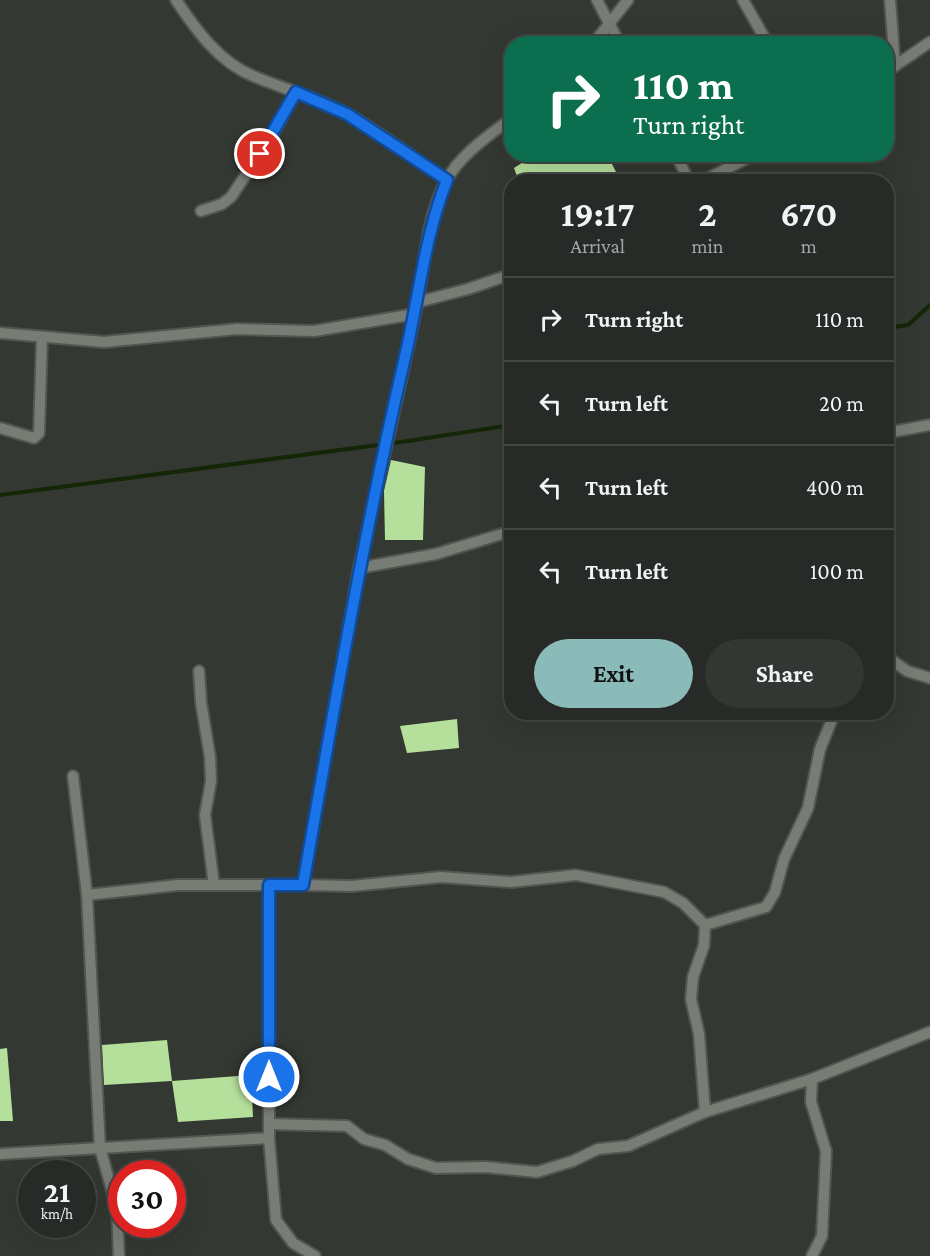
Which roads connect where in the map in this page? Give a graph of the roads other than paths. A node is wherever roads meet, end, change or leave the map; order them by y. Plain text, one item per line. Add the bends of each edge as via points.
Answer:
1 (176, 0) edge
2 (597, 0) edge
3 (628, 0) edge
4 (743, 0) edge
5 (890, 0) edge
6 (610, 25) junction
7 (600, 36) edge
8 (616, 36) edge
9 (763, 36) edge
10 (891, 36) edge
11 (930, 42) edge
12 (894, 67) edge
13 (296, 92) junction
14 (504, 124) edge
15 (740, 162) edge
16 (716, 174) edge
17 (447, 180) junction
18 (201, 210) dead end
19 (504, 277) edge
20 (418, 302) junction
21 (415, 314) junction
22 (0, 333) edge
23 (42, 338) junction
24 (930, 425) edge
25 (0, 428) edge
26 (894, 432) edge
27 (504, 533) edge
28 (359, 568) junction
29 (894, 664) edge
30 (199, 671) dead end
31 (930, 678) edge
32 (832, 720) edge
33 (73, 777) dead end
34 (214, 885) junction
35 (269, 885) junction
36 (303, 885) junction
37 (87, 895) junction
38 (705, 925) junction
39 (930, 1032) edge
40 (812, 1079) junction
41 (705, 1112) junction
42 (269, 1124) junction
43 (269, 1138) junction
44 (100, 1148) junction
45 (0, 1154) edge
46 (119, 1256) edge
47 (315, 1256) edge
48 (812, 1256) edge

1 - 13 street via 198,33 226,60 251,76
2 - 6 street
3 - 6 street
4 - 9 street
5 - 10 street
6 - 7 street
6 - 8 street
11 - 12 street
13 - 17 street via 347,114
13 - 18 street via 231,197
14 - 17 street via 484,139
15 - 16 street
17 - 20 street via 433,216
19 - 20 street
20 - 21 street
21 - 23 street via 314,332 237,329 104,342
21 - 28 street
22 - 23 street
23 - 25 street via 39,433 34,438
24 - 26 street
27 - 28 street via 436,554
28 - 36 street
29 - 31 street
30 - 34 street via 210,757 211,781 205,815
32 - 38 street via 820,749 808,808 784,859 772,900 766,907
33 - 37 street
34 - 35 street
34 - 37 street
35 - 36 street
35 - 42 street
36 - 38 street via 352,886 441,877 511,882 576,875 664,892
37 - 44 street
38 - 41 street via 691,999 699,1034
39 - 40 street
40 - 41 street
40 - 48 street via 814,1115 826,1152 822,1236
41 - 42 street via 628,1146 598,1149 566,1164 530,1172 485,1167 436,1168 364,1139 347,1126
42 - 43 street
43 - 44 street
43 - 47 street via 276,1220 293,1243
44 - 45 street
44 - 46 street via 117,1208

